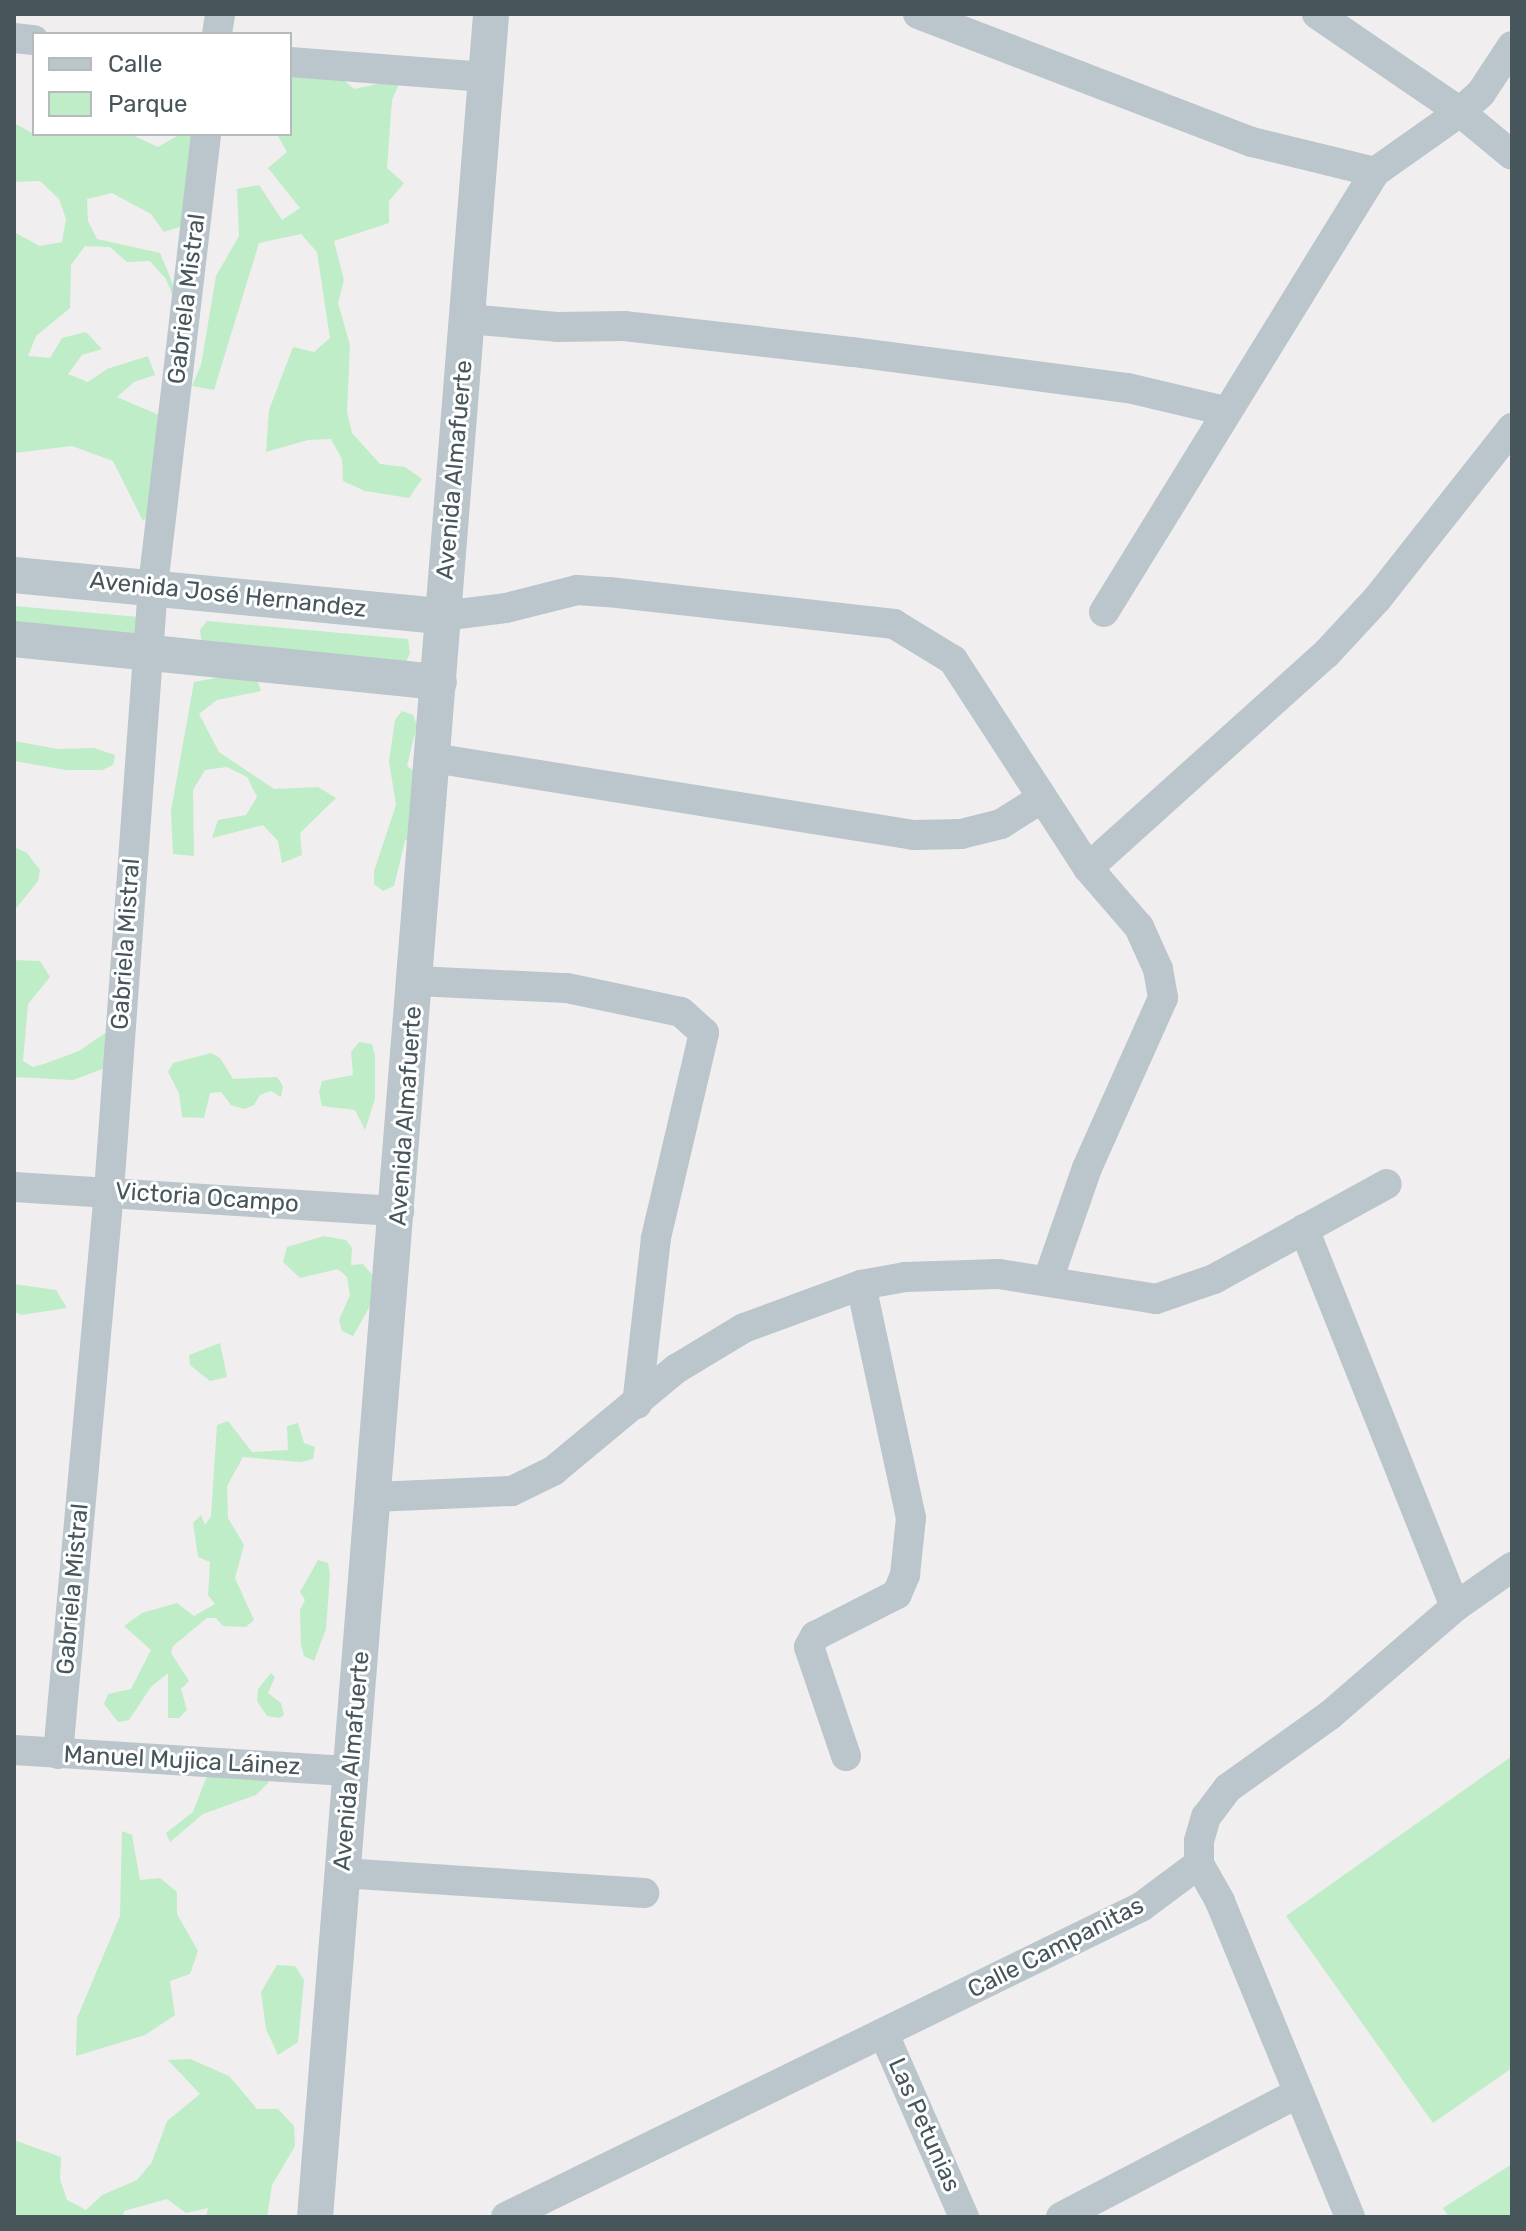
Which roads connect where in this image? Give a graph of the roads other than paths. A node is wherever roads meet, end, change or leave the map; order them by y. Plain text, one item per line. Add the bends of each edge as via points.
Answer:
1 (491, 14) edge
2 (918, 14) edge
3 (1317, 14) edge
4 (1512, 46) edge
5 (292, 62) edge
6 (484, 77) junction
7 (1460, 112) junction
8 (206, 136) edge
9 (1512, 155) edge
10 (1375, 172) junction
11 (468, 319) junction
12 (1225, 411) junction
13 (1512, 428) edge
14 (14, 575) edge
15 (153, 586) junction
16 (1104, 612) dead end
17 (442, 616) junction
18 (14, 639) edge
19 (147, 650) junction
20 (439, 682) junction
21 (433, 758) junction
22 (1042, 798) junction
23 (1088, 868) junction
24 (416, 981) junction
25 (1387, 1184) dead end
26 (14, 1187) edge
27 (109, 1191) junction
28 (399, 1211) junction
29 (1304, 1229) junction
30 (1048, 1280) junction
31 (861, 1285) junction
32 (637, 1404) junction
33 (375, 1497) junction
34 (1512, 1567) edge
35 (1455, 1607) junction
36 (14, 1750) edge
37 (58, 1754) junction
38 (846, 1756) dead end
39 (350, 1771) junction
40 (1199, 1864) junction
41 (343, 1873) junction
42 (644, 1893) dead end
43 (884, 2034) junction
44 (1296, 2094) junction
45 (315, 2217) edge
46 (506, 2217) edge
47 (964, 2217) edge
48 (1061, 2217) edge
49 (1350, 2217) edge

1 - 6 street, Avenida Almafuerte
2 - 10 street via 1252,142
3 - 7 street
4 - 7 street via 1481,93
5 - 6 street
6 - 11 street, Avenida Almafuerte
7 - 9 street
7 - 10 street
8 - 15 street, Gabriela Mistral
10 - 12 street
11 - 12 street via 557,327 624,326 853,352 1128,388
11 - 17 street, Avenida Almafuerte
12 - 16 street
13 - 23 street via 1377,599 1326,654
14 - 15 street, Avenida José Hernandez
15 - 17 street, Avenida José Hernandez
15 - 19 street, Gabriela Mistral
17 - 20 street, Avenida Almafuerte
17 - 22 street via 506,608 577,590 894,624 953,660
18 - 19 street
19 - 20 street
19 - 27 street, Gabriela Mistral
20 - 21 street, Avenida Almafuerte
21 - 22 street via 914,835 961,834 1001,824
21 - 24 street, Avenida Almafuerte
22 - 23 street
23 - 30 street via 1139,927 1158,969 1163,998 1087,1168
24 - 28 street, Avenida Almafuerte
24 - 32 street via 567,988 681,1012 704,1033 656,1238
25 - 29 street
26 - 27 street, Victoria Ocampo
27 - 28 street, Victoria Ocampo
27 - 37 street, Gabriela Mistral
28 - 33 street, Avenida Almafuerte
29 - 30 street via 1214,1279 1156,1299 1109,1296
29 - 35 street
30 - 31 street via 905,1277
31 - 32 street via 744,1328 676,1369
31 - 38 street via 911,1518 905,1575 897,1594 815,1636 809,1647
32 - 33 street via 553,1471 512,1491
33 - 39 street, Avenida Almafuerte
34 - 35 street
35 - 40 street via 1330,1715 1228,1788 1206,1817
36 - 37 street, Manuel Mujica Láinez
37 - 39 street, Manuel Mujica Láinez
39 - 41 street, Avenida Almafuerte
40 - 43 street, Calle Campanitas via 1141,1907
40 - 44 street via 1220,1901
41 - 42 street
41 - 45 street, Avenida Almafuerte
43 - 46 street, Calle Campanitas
43 - 47 street, Las Petunias
44 - 48 street
44 - 49 street

